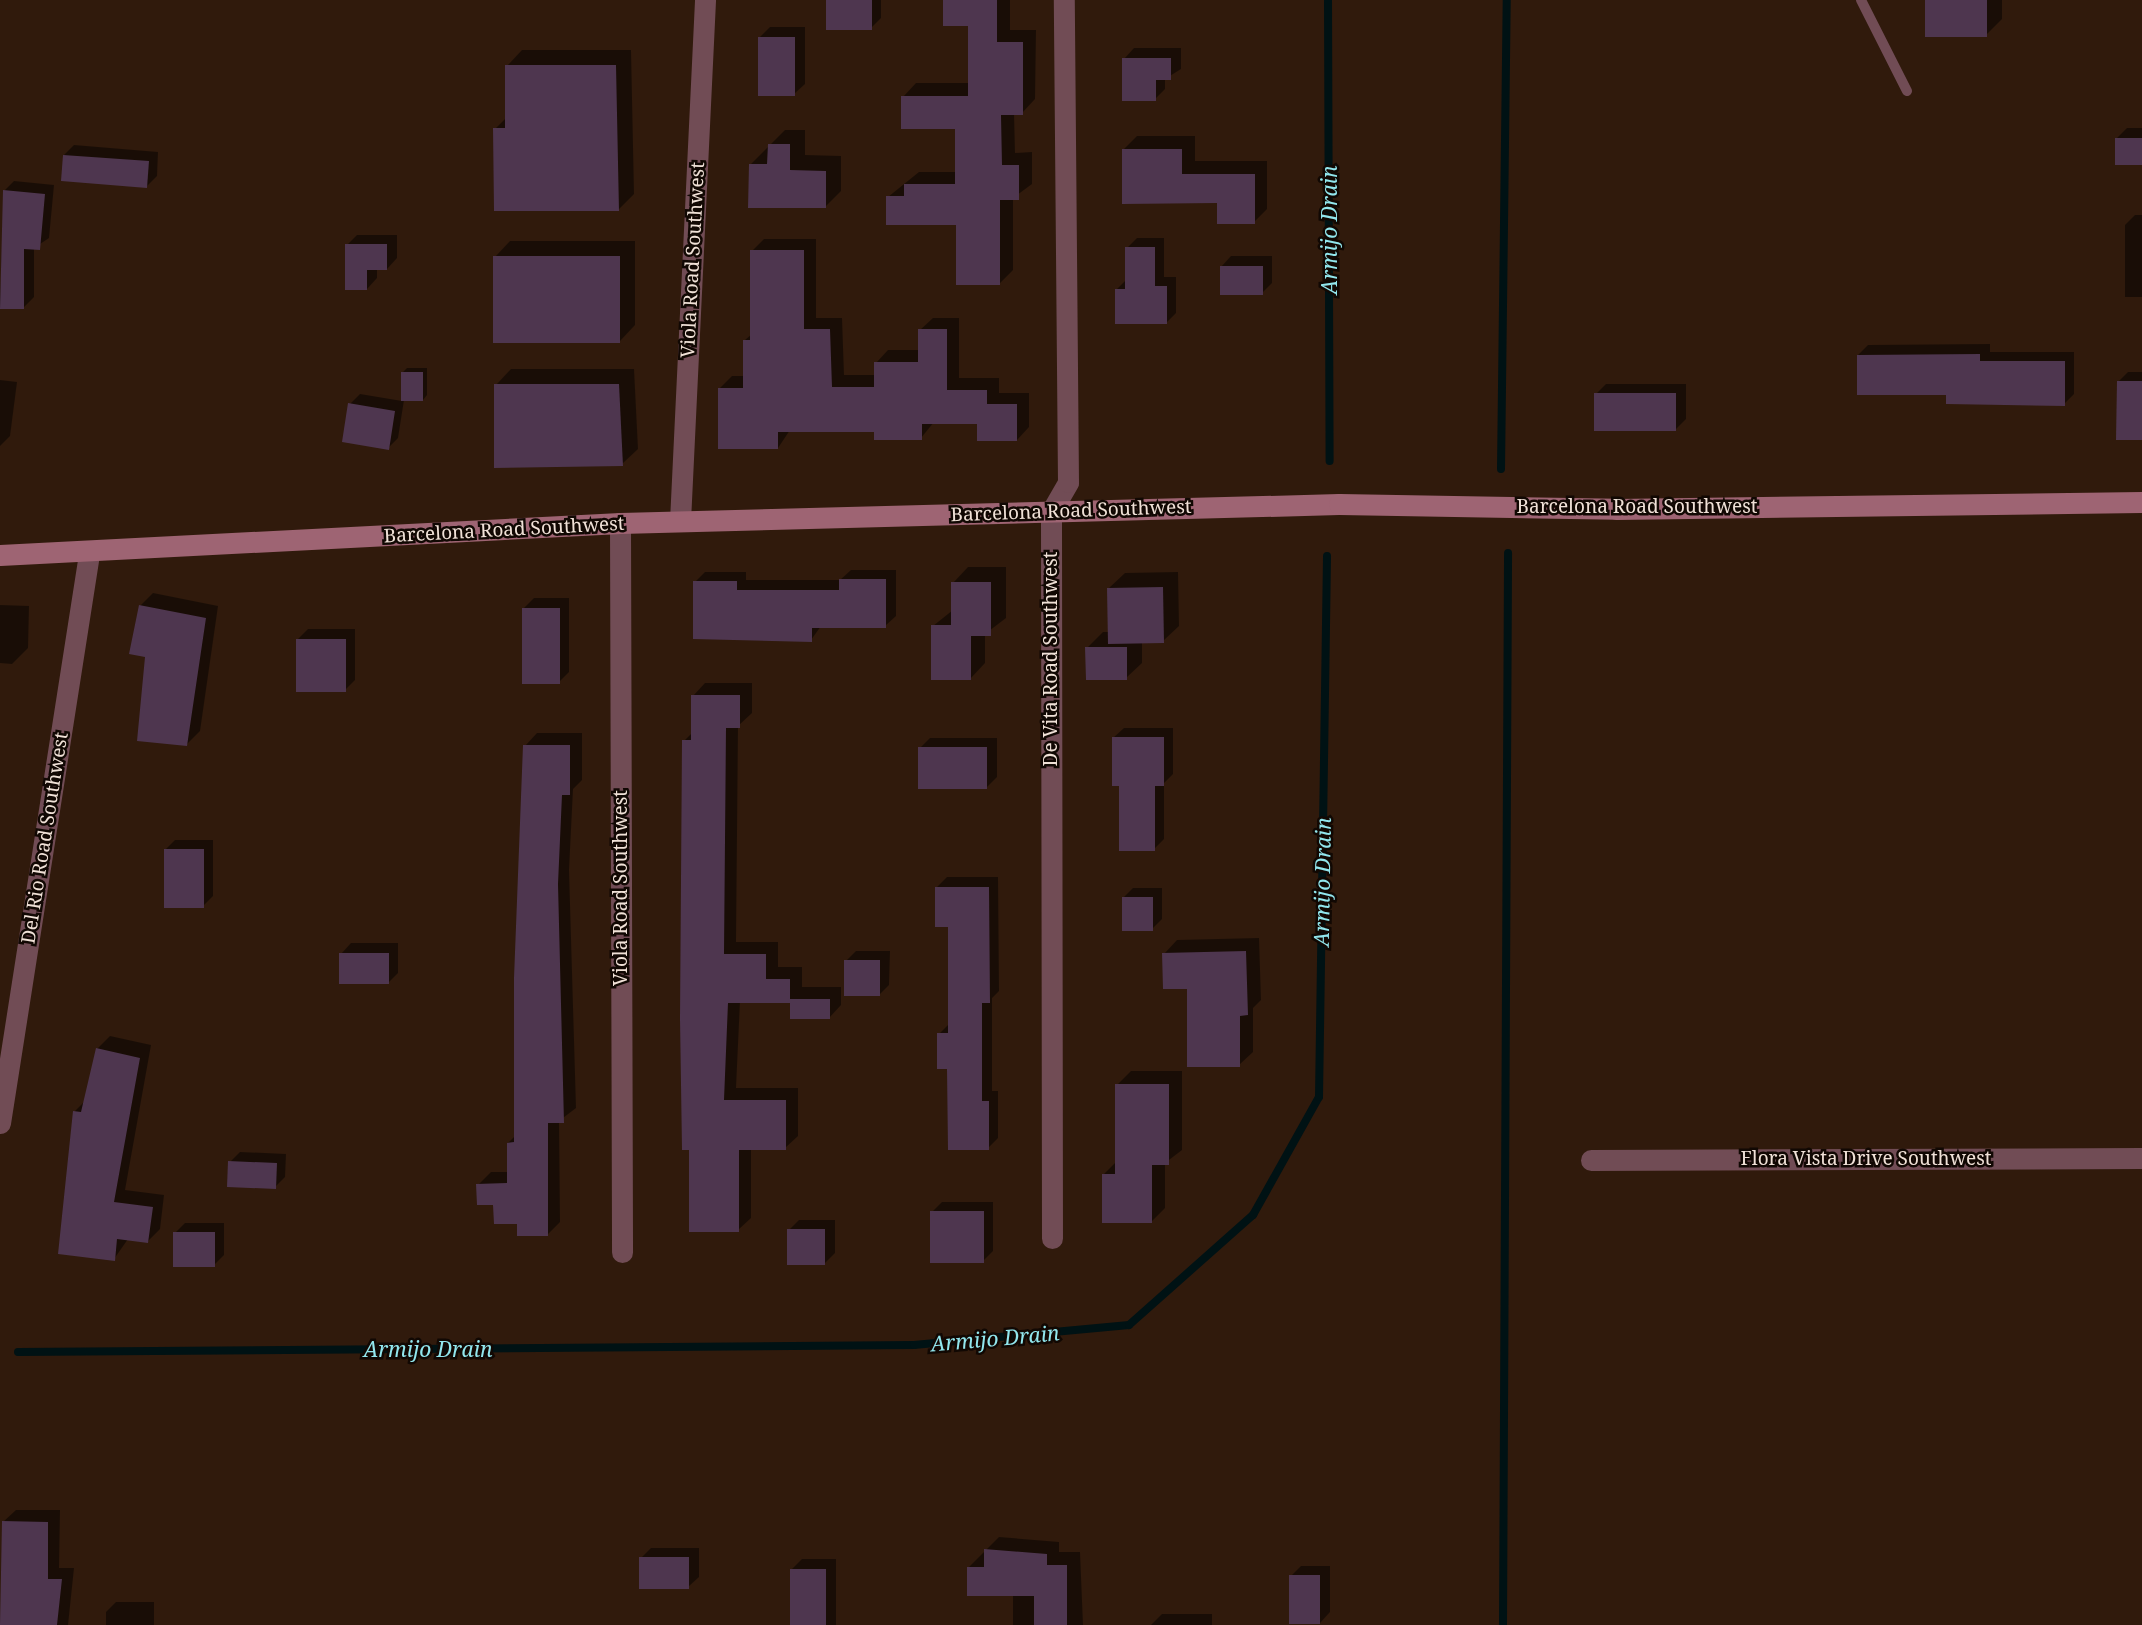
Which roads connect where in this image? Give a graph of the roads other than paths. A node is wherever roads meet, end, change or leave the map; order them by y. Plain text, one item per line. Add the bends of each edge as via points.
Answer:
1 (705, 0) edge
2 (1064, 0) edge
3 (1861, 0) edge
4 (1907, 91) dead end
5 (2142, 502) edge
6 (1051, 512) junction
7 (680, 521) junction
8 (620, 523) junction
9 (89, 554) junction
10 (0, 555) edge
11 (0, 1123) edge
12 (2142, 1158) edge
13 (1591, 1160) dead end
14 (1052, 1238) dead end
15 (622, 1252) dead end

1 - 7 street, Viola Road Southwest
2 - 6 street, De Vita Road Southwest via 1068,482
3 - 4 lane
5 - 6 street, Barcelona Road Southwest via 1616,509 1339,503
6 - 7 street, Barcelona Road Southwest
6 - 14 street, De Vita Road Southwest
7 - 8 street, Barcelona Road Southwest
8 - 9 street, Barcelona Road Southwest
8 - 15 street, Viola Road Southwest
9 - 10 street, Barcelona Road Southwest
9 - 11 street, Del Rio Road Southwest
12 - 13 street, Flora Vista Drive Southwest

